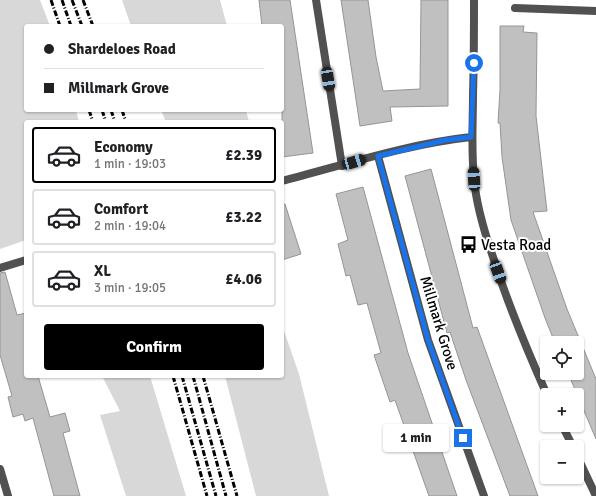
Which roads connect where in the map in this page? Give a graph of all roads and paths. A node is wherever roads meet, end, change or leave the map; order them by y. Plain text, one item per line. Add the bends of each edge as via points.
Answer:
1 (316, 0) edge
2 (474, 0) edge
3 (515, 8) dead end
4 (596, 11) edge
5 (471, 137) junction
6 (378, 156) junction
7 (342, 166) junction
8 (284, 180) edge
9 (24, 261) edge
10 (0, 268) edge
11 (544, 388) edge
12 (0, 469) edge
13 (584, 471) edge
14 (8, 496) edge
15 (484, 496) edge
16 (596, 496) edge

1 - 7 street
2 - 5 street
3 - 4 street
5 - 6 street via 446,140
5 - 11 street via 477,204 484,230 518,328
6 - 7 street
6 - 15 street, Millmark Grove via 428,340
7 - 8 street
9 - 10 street
12 - 14 street
13 - 16 street

